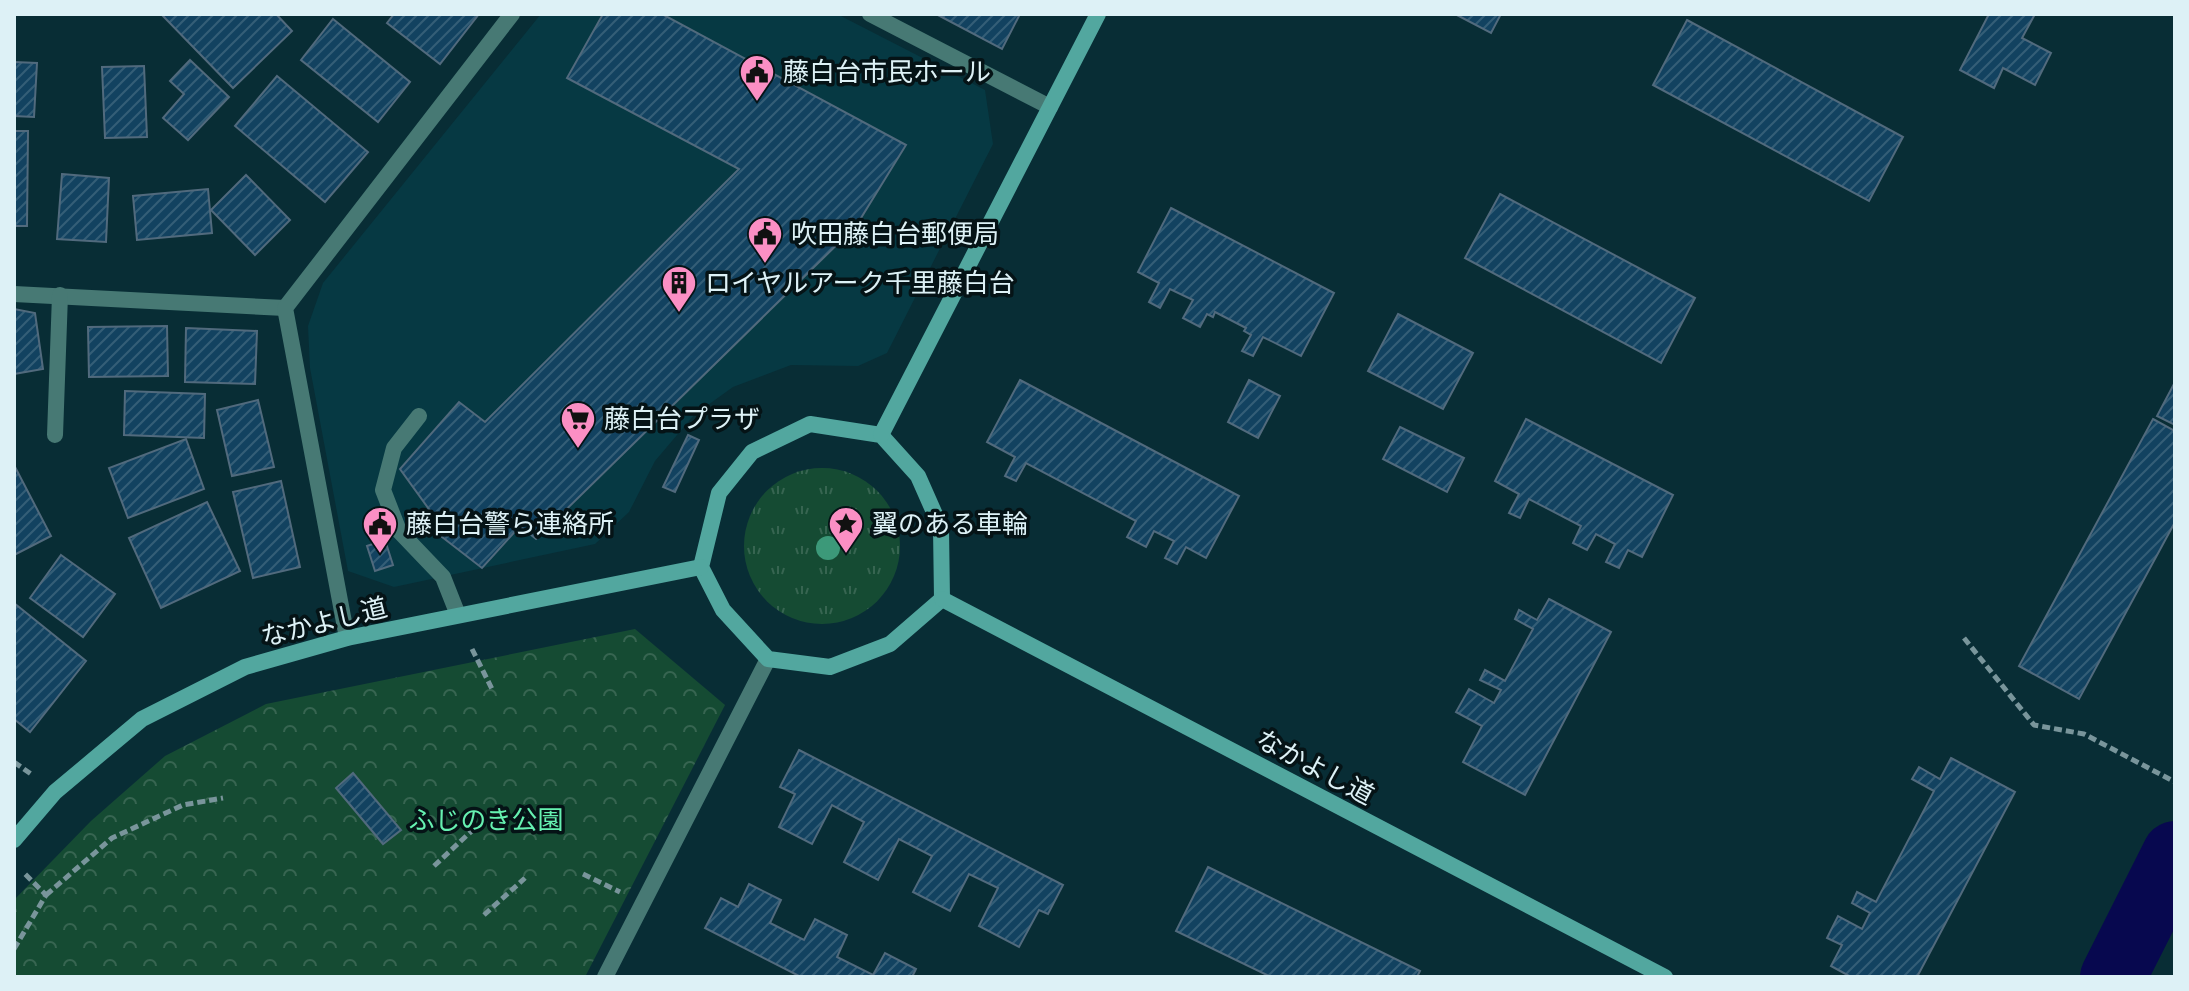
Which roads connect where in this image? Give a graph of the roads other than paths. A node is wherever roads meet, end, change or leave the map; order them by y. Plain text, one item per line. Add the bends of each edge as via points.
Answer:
1 (512, 14) edge
2 (870, 14) edge
3 (1098, 14) edge
4 (1050, 107) junction
5 (14, 294) edge
6 (60, 295) junction
7 (285, 308) junction
8 (419, 416) dead end
9 (55, 435) dead end
10 (881, 435) junction
11 (701, 567) junction
12 (942, 599) junction
13 (458, 615) junction
14 (347, 638) junction
15 (768, 659) junction
16 (14, 840) edge
17 (605, 977) edge
18 (1665, 977) edge

1 - 7 street
2 - 4 street
3 - 4 street
4 - 10 street
5 - 6 street
6 - 7 street
6 - 9 street
7 - 14 street
8 - 13 street via 394,448 383,490 399,531 443,577
10 - 11 street via 810,424 752,452 719,493
10 - 12 street via 918,476 941,528
11 - 13 street, なかよし道
11 - 15 street via 723,610
12 - 15 street via 890,644 830,667
12 - 18 street, なかよし道
13 - 14 street, なかよし道
14 - 16 street, なかよし道 via 245,667 142,719 55,792
15 - 17 street

